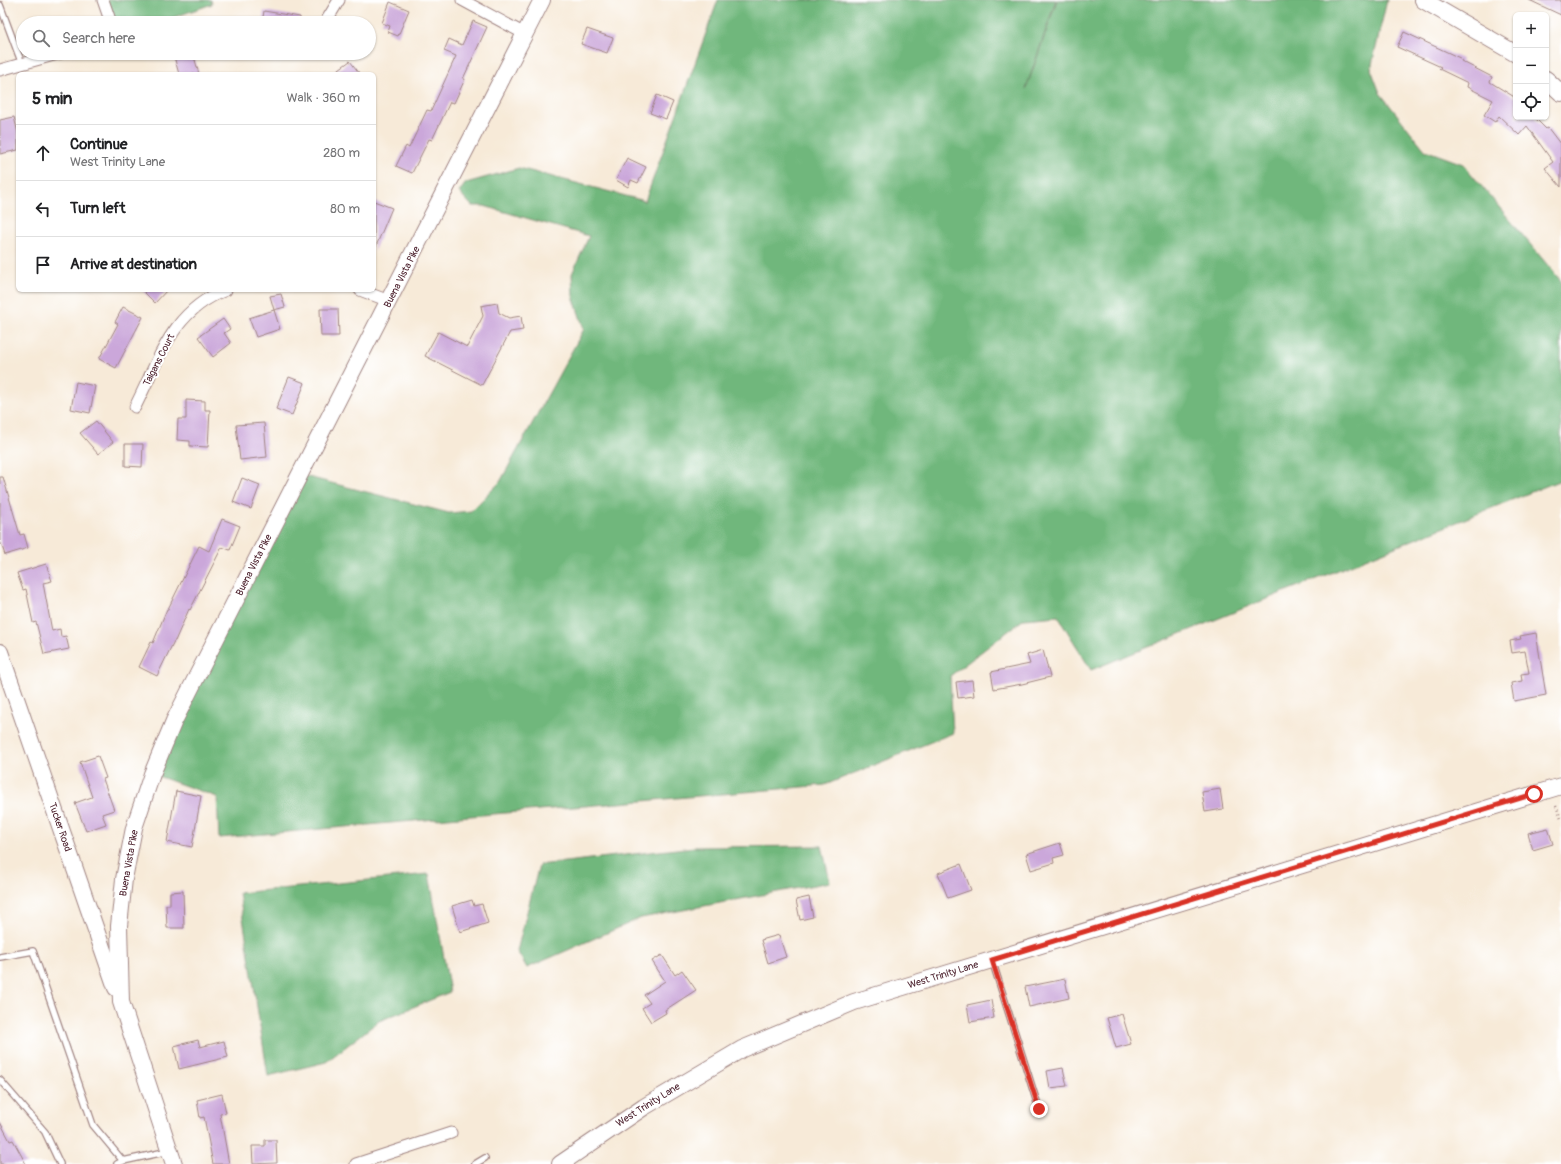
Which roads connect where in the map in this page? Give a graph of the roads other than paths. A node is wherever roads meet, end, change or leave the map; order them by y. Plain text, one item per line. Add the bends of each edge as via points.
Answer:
1 (104, 0) edge
2 (339, 0) edge
3 (462, 0) edge
4 (542, 0) edge
5 (1423, 0) edge
6 (0, 5) edge
7 (109, 16) edge
8 (329, 16) edge
9 (525, 34) junction
10 (16, 48) edge
11 (1513, 52) edge
12 (21, 60) edge
13 (36, 60) edge
14 (22, 64) junction
15 (0, 70) edge
16 (1549, 82) edge
17 (1561, 93) edge
18 (221, 292) edge
19 (365, 292) edge
20 (390, 301) junction
21 (135, 407) dead end
22 (1, 660) edge
23 (1561, 786) edge
24 (0, 957) edge
25 (992, 960) junction
26 (121, 1002) junction
27 (0, 1080) edge
28 (1039, 1109) dead end
29 (451, 1133) dead end
30 (172, 1157) edge
31 (485, 1158) dead end
32 (120, 1163) edge
33 (60, 1164) edge
34 (356, 1164) edge
35 (474, 1164) edge
36 (560, 1164) edge

1 - 7 street
2 - 8 street
3 - 9 street
4 - 9 main road, Buena Vista Pike
5 - 11 main road
6 - 10 lane
9 - 20 main road, Buena Vista Pike
12 - 14 lane
13 - 14 street
14 - 15 street
16 - 17 main road
18 - 21 street, Taigans Court via 211,296 187,314 169,337
19 - 20 street
20 - 26 main road, Buena Vista Pike via 174,721 152,774 134,828 124,879 120,926
22 - 26 main road, Tucker Road
23 - 25 main road, West Trinity Lane
24 - 32 lane via 33,951 93,1125
25 - 28 lane
25 - 36 main road, West Trinity Lane via 854,1002 742,1048 644,1107
26 - 30 main road, Buena Vista Pike
27 - 33 lane via 45,1132
29 - 34 street
30 - 32 lane
31 - 35 lane

